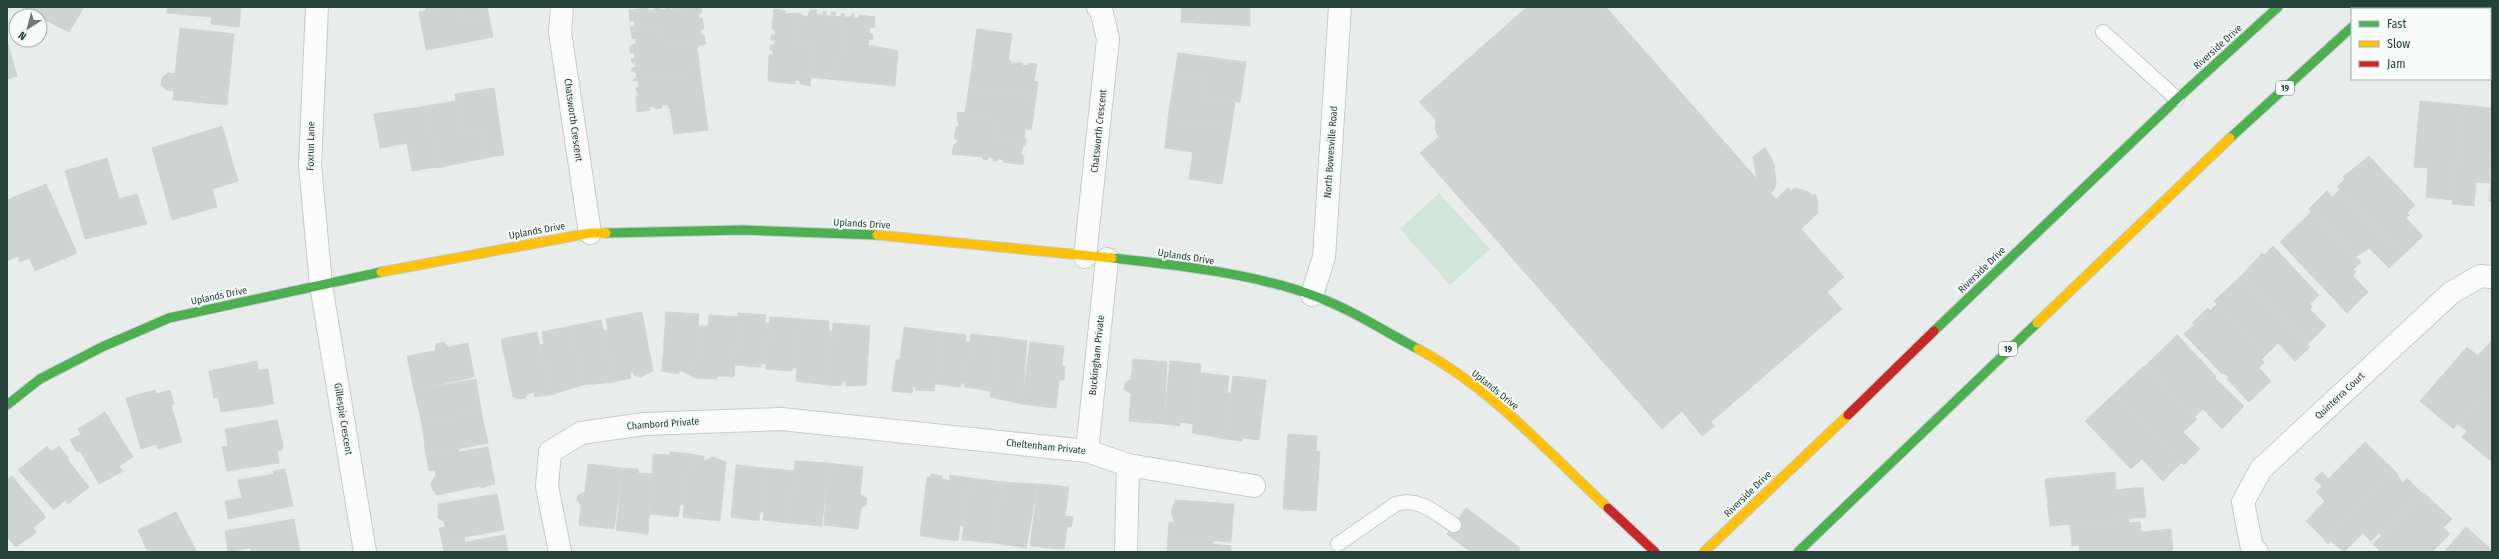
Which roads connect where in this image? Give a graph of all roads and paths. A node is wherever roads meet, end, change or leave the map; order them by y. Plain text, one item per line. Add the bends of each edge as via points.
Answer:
1 (317, 7) edge
2 (562, 7) edge
3 (1098, 7) edge
4 (1340, 7) edge
5 (2278, 7) edge
6 (2351, 28) edge
7 (2103, 32) dead end
8 (2177, 99) junction
9 (590, 233) junction
10 (1085, 257) junction
11 (1107, 259) junction
12 (2492, 277) edge
13 (321, 285) junction
14 (1312, 295) junction
15 (7, 405) edge
16 (883, 430) joint
17 (1087, 451) junction
18 (1128, 465) junction
19 (1254, 486) dead end
20 (1454, 525) dead end
21 (1338, 544) dead end
22 (365, 552) edge
23 (560, 552) edge
24 (1126, 552) edge
25 (1655, 552) edge
26 (1704, 552) edge
27 (1798, 552) edge
28 (2257, 552) edge

1 - 13 street, Foxrun Lane via 310,165
2 - 9 street, Chatsworth Crescent via 560,32
3 - 10 street, Chatsworth Crescent via 1102,13 1108,39
4 - 14 street, North Bowesville Road via 1324,257
5 - 8 street, Riverside Drive
6 - 27 street, 19 via 2219,148
7 - 8 lane
8 - 26 street, Riverside Drive
9 - 10 street, Uplands Drive via 743,230 891,236
9 - 13 street, Uplands Drive
10 - 11 street, Uplands Drive
11 - 14 street, Uplands Drive via 1175,265 1259,281
11 - 17 street, Buckingham Private
12 - 28 street, Quinterra Court via 2480,276 2451,293 2261,469 2243,502 2252,548
13 - 15 street, Uplands Drive via 169,318 102,347 40,379
13 - 22 street, Gillespie Crescent
14 - 25 street, Uplands Drive via 1440,361 1488,396
16 - 17 street, Cheltenham Private
16 - 23 street, Chambord Private via 781,419 644,424 581,433 550,452 547,486
17 - 18 street, Cheltenham Private
18 - 19 street, Cheltenham Private
18 - 24 street
20 - 21 lane via 1419,503 1407,501 1396,504

